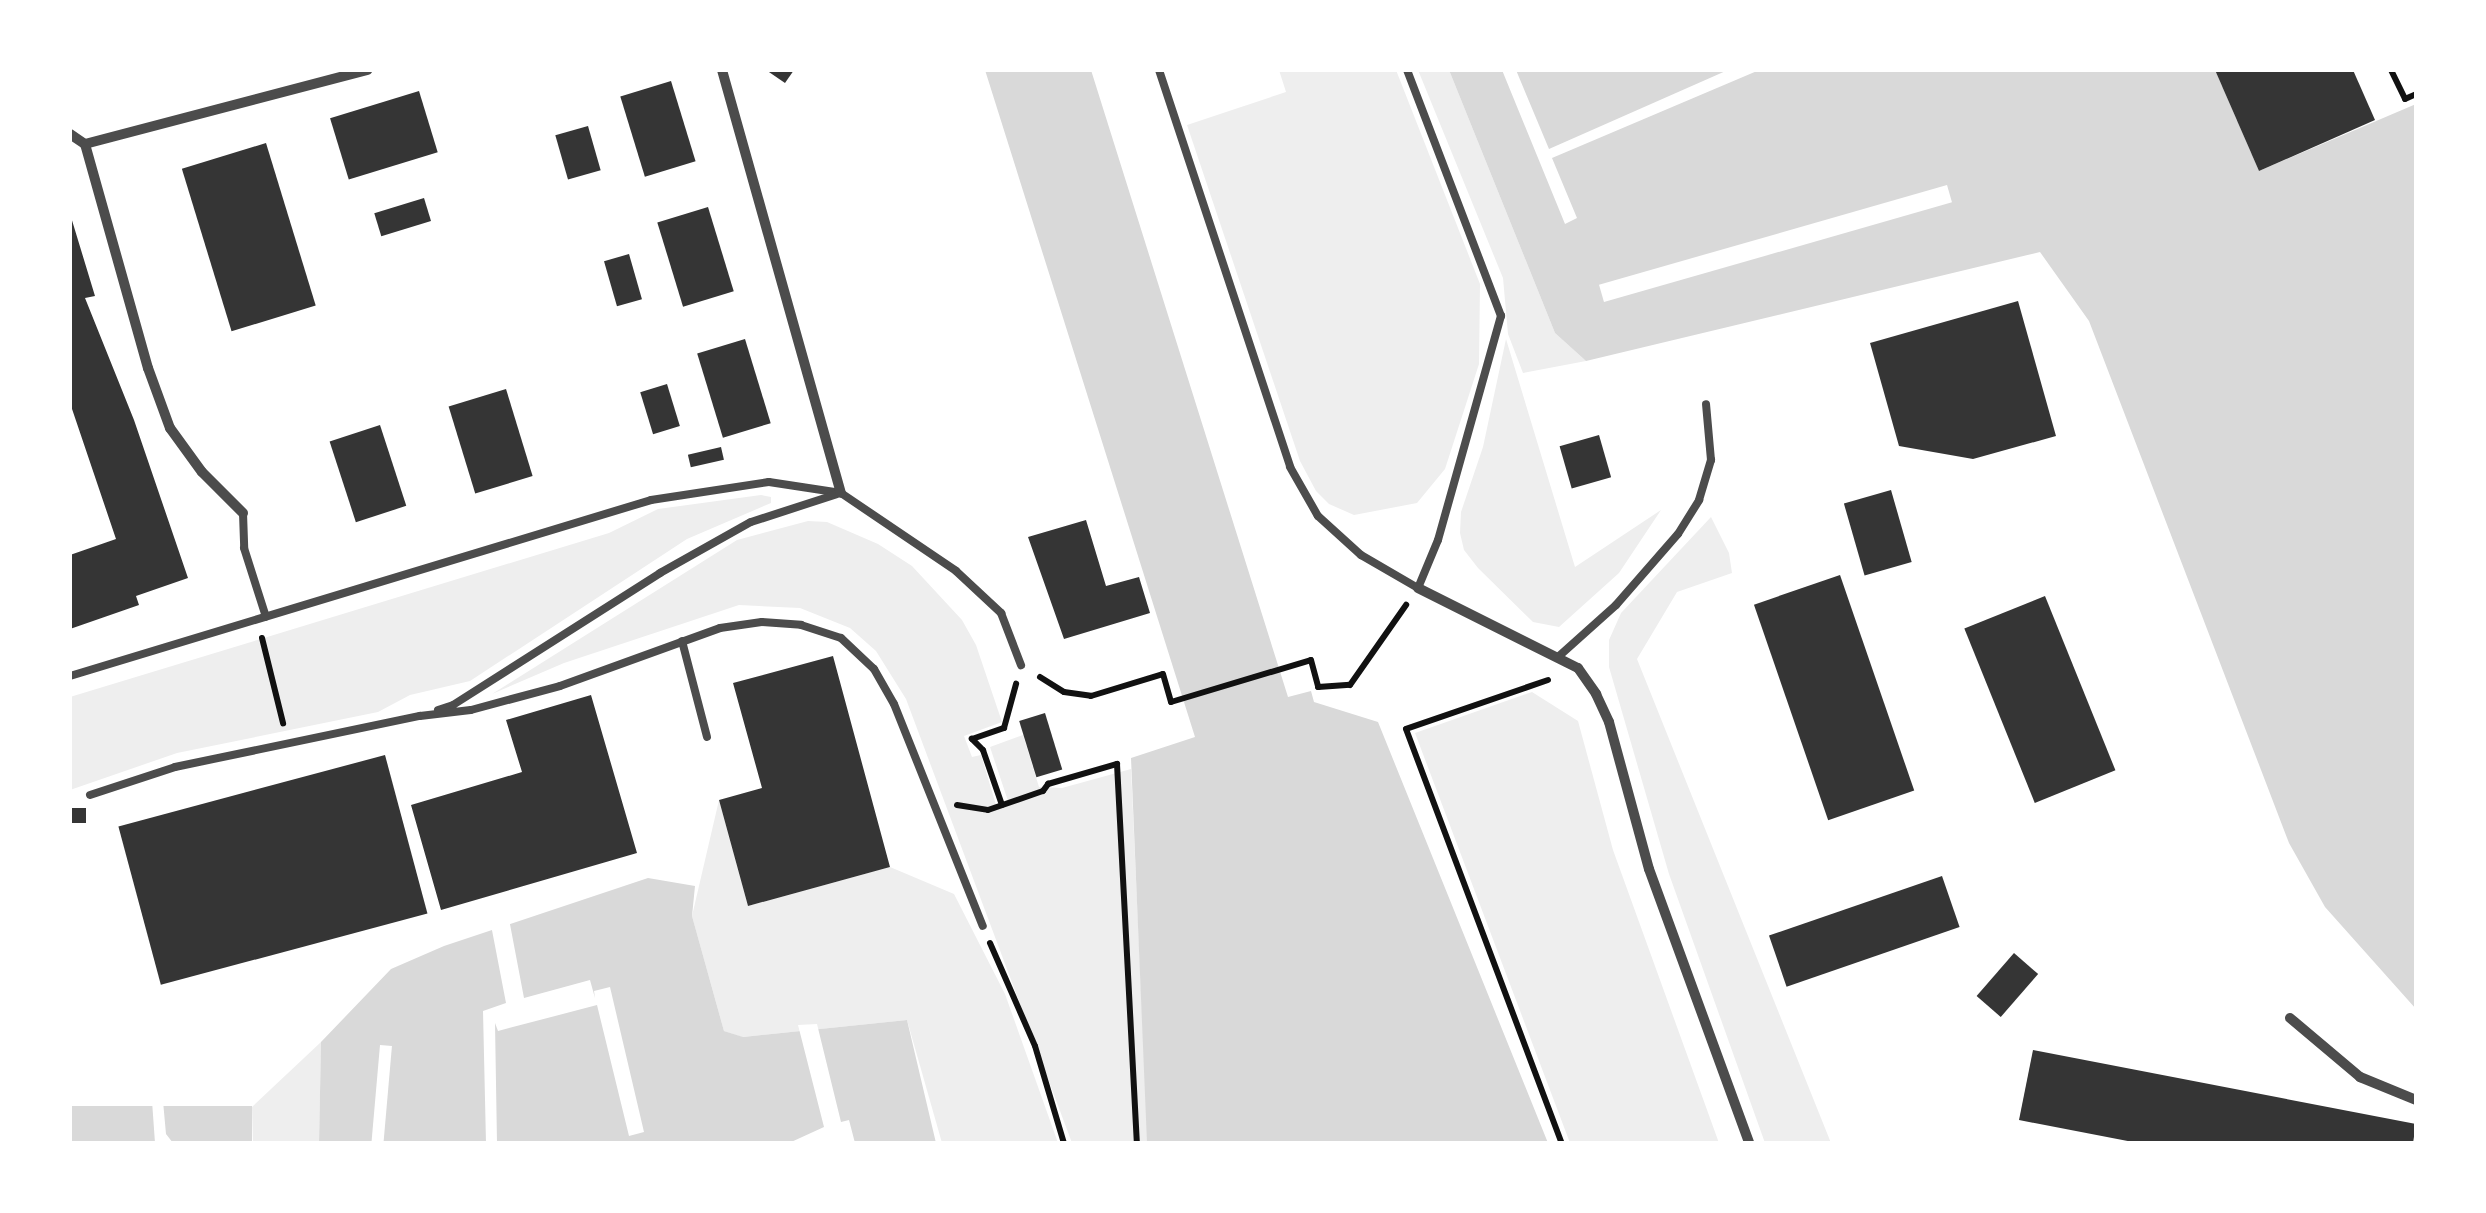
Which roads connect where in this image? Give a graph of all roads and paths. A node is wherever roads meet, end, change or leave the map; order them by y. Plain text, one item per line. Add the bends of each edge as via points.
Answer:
1 (366, 70) edge
2 (722, 70) edge
3 (1159, 70) edge
4 (1406, 70) edge
5 (2391, 70) edge
6 (2416, 94) edge
7 (70, 134) edge
8 (85, 144) junction
9 (1706, 404) dead end
10 (842, 493) junction
11 (243, 513) joint
12 (1418, 588) junction
13 (266, 617) junction
14 (262, 636) dead end
15 (682, 641) junction
16 (1558, 657) junction
17 (1021, 665) junction
18 (70, 676) edge
19 (1530, 687) dead end
20 (420, 716) junction
21 (285, 732) dead end
22 (707, 737) dead end
23 (90, 795) dead end
24 (933, 805) junction
25 (1002, 805) junction
26 (983, 926) joint
27 (2290, 1018) dead end
28 (2416, 1100) edge
29 (1064, 1143) edge
30 (1137, 1143) edge
31 (1562, 1143) edge
32 (1749, 1143) edge

1 - 8 street
2 - 10 street
3 - 12 lane via 1290,466 1318,516 1362,554
4 - 12 lane via 1501,316 1438,540
5 - 6 path via 2404,99
7 - 8 street
8 - 11 street via 170,428
9 - 16 lane via 1710,460 1700,500 1616,604
10 - 13 lane via 770,482 652,500
10 - 17 lane via 956,572 1000,613
10 - 20 lane via 750,522 454,705
11 - 13 lane via 244,548
12 - 16 street
12 - 17 path via 1350,686 1318,686 1311,660 1171,702 1163,674 1091,696 1064,692
13 - 18 lane
14 - 21 path
15 - 20 lane via 560,686
15 - 22 lane
15 - 24 lane via 762,622 840,638 874,669 894,704
16 - 32 street via 1578,668 1609,722 1650,869
17 - 25 path via 1004,728 972,738 983,750
19 - 31 path via 1406,729
20 - 23 lane via 175,767
24 - 25 path
24 - 26 lane
25 - 30 path via 1116,764
26 - 29 path via 1034,1046
27 - 28 street via 2360,1077

